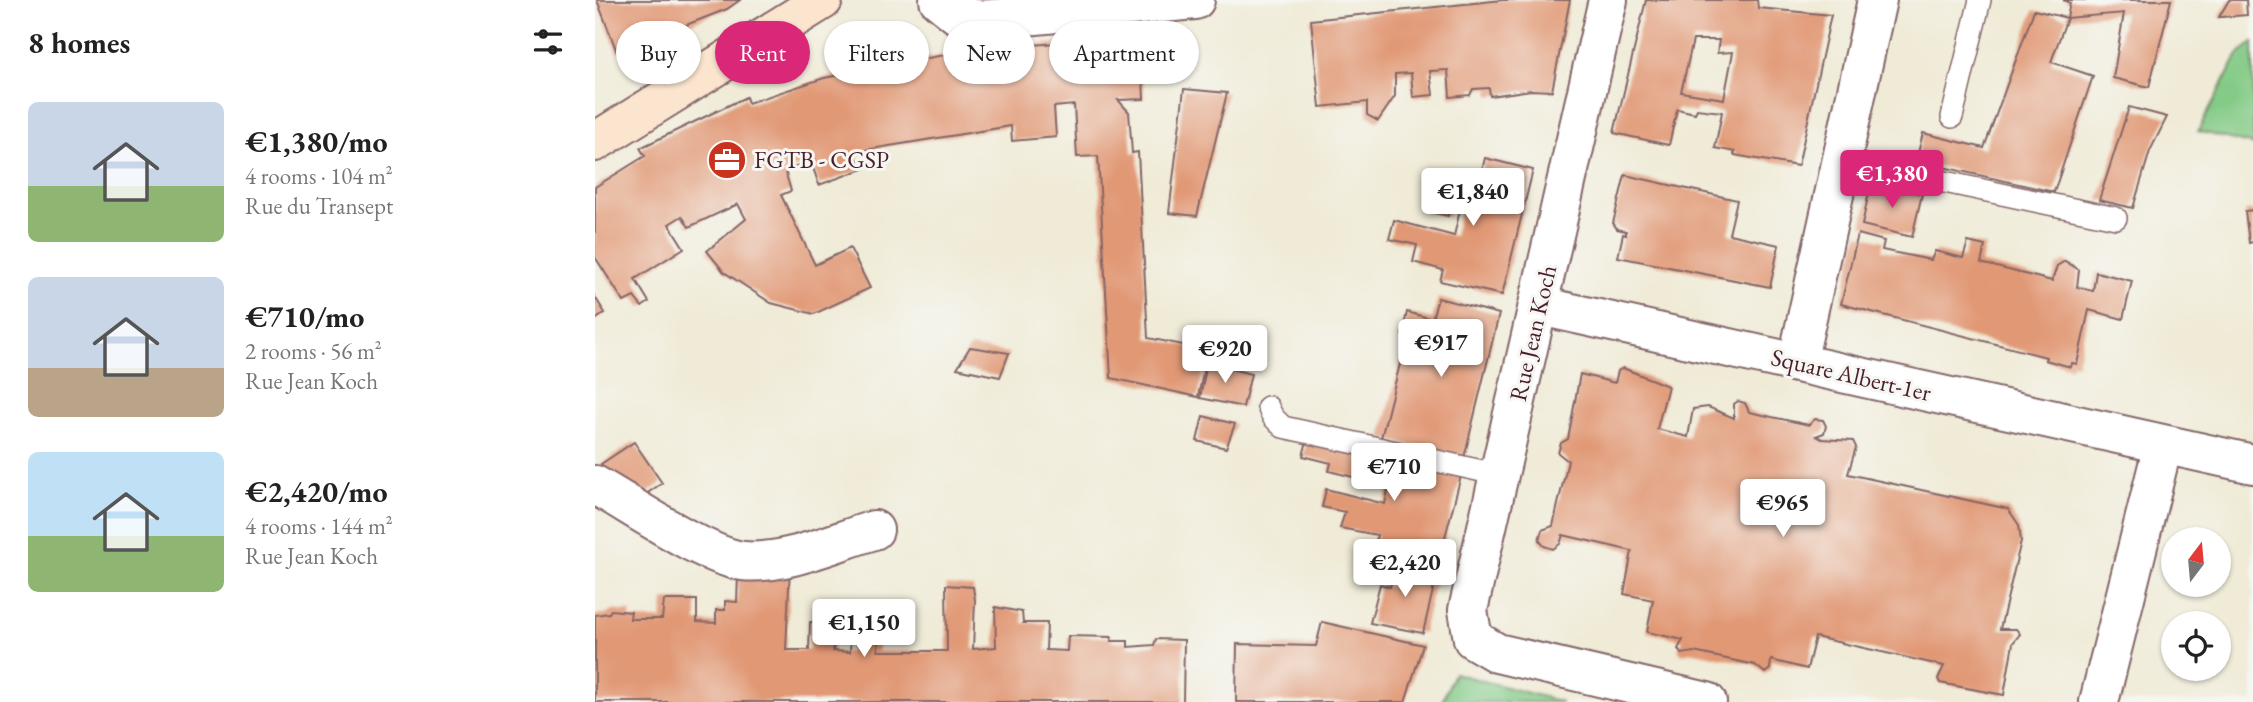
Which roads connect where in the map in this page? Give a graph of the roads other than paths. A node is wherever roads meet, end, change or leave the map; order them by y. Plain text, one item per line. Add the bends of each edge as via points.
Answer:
1 (823, 0) edge
2 (939, 0) edge
3 (1195, 0) edge
4 (1608, 0) edge
5 (1877, 0) edge
6 (1980, 0) edge
7 (1952, 117) dead end
8 (595, 142) edge
9 (1840, 160) junction
10 (2116, 218) dead end
11 (1540, 306) junction
12 (1797, 363) junction
13 (1268, 407) dead end
14 (2163, 445) junction
15 (2253, 464) edge
16 (1500, 475) junction
17 (595, 485) edge
18 (874, 530) dead end
19 (1707, 702) edge
20 (2099, 702) edge

1 - 8 main road
2 - 3 street via 959,16 982,20
4 - 11 street, Rue Jean Koch
5 - 9 street
6 - 7 lane
9 - 10 lane
9 - 12 street
11 - 12 street, Square Albert-1er
11 - 16 street, Rue Jean Koch
12 - 14 street, Square Albert-1er
13 - 16 lane via 1283,427
14 - 15 street, Square Albert-1er
14 - 20 street
16 - 19 street, Rue Jean Koch via 1468,610 1473,639 1497,653
17 - 18 street via 718,555 744,561 774,559

